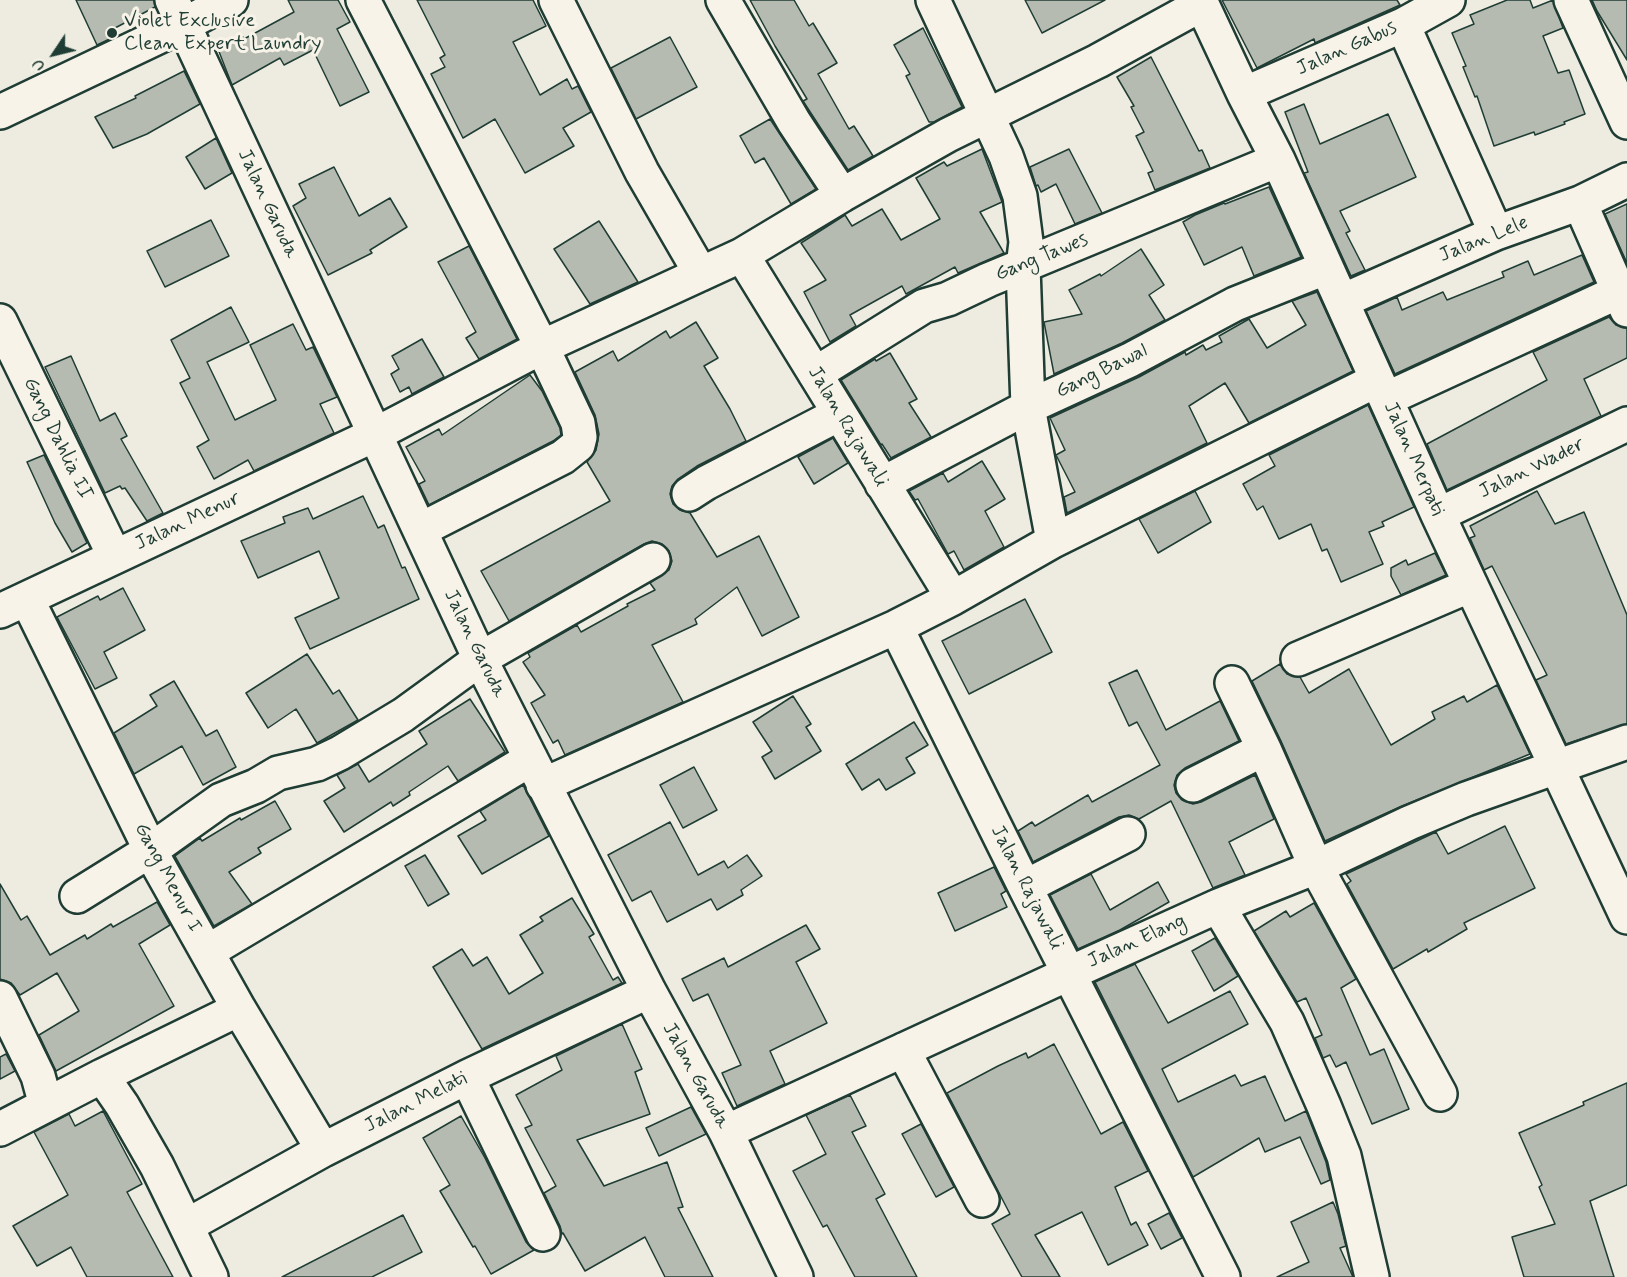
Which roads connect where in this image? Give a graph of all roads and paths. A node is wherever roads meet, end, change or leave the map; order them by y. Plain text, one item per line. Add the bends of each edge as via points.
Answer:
1 (231, 0) edge
2 (363, 0) edge
3 (556, 0) edge
4 (723, 0) edge
5 (933, 0) edge
6 (1571, 0) edge
7 (1445, 1) edge
8 (1201, 2) edge
9 (178, 13) edge
10 (1403, 25) junction
11 (1244, 94) junction
12 (0, 112) edge
13 (987, 115) junction
14 (1627, 122) edge
15 (1278, 160) junction
16 (1627, 180) edge
17 (842, 195) junction
18 (1580, 203) junction
19 (1496, 233) junction
20 (742, 255) junction
21 (1023, 267) junction
22 (1325, 268) junction
23 (701, 274) junction
24 (1342, 301) junction
25 (1623, 301) edge
26 (0, 321) edge
27 (542, 347) junction
28 (815, 374) junction
29 (1381, 390) junction
30 (1028, 407) junction
31 (839, 414) junction
32 (1627, 424) edge
33 (376, 434) junction
34 (882, 484) junction
35 (689, 494) dead end
36 (1438, 515) junction
37 (420, 530) junction
38 (1053, 541) junction
39 (115, 556) junction
40 (653, 560) dead end
41 (1471, 585) junction
42 (953, 598) junction
43 (14, 605) edge
44 (896, 627) junction
45 (480, 659) junction
46 (1298, 659) dead end
47 (1232, 683) dead end
48 (1627, 742) edge
49 (1264, 748) junction
50 (1556, 768) junction
51 (537, 772) junction
52 (1193, 785) dead end
53 (1128, 834) dead end
54 (151, 850) junction
55 (1316, 867) junction
56 (1024, 886) junction
57 (77, 896) dead end
58 (1218, 906) junction
59 (1627, 917) edge
60 (207, 952) junction
61 (1070, 973) junction
62 (649, 991) junction
63 (0, 998) edge
64 (239, 1009) junction
65 (903, 1050) junction
66 (102, 1076) junction
67 (468, 1077) junction
68 (1440, 1094) dead end
69 (46, 1105) junction
70 (0, 1129) edge
71 (726, 1132) junction
72 (323, 1150) junction
73 (982, 1200) dead end
74 (188, 1225) junction
75 (543, 1234) dead end
76 (211, 1277) edge
77 (796, 1277) edge
78 (1223, 1277) edge
79 (1372, 1277) edge

1 - 9 street
2 - 27 street
3 - 23 street via 642,172
4 - 17 street
5 - 13 street
6 - 14 street
7 - 10 street, Jalan Gabus
8 - 11 street, Jalan Merpati
8 - 13 street, Jalan Menur via 1098,61
9 - 12 street
9 - 33 street, Jalan Garuda
10 - 11 street, Jalan Gabus
10 - 19 street
11 - 15 street, Jalan Merpati
13 - 17 street, Jalan Menur
13 - 21 street via 1020,196 1026,242
15 - 21 street, Gang Tawes
15 - 22 street, Jalan Merpati
16 - 18 street, Jalan Lele
17 - 20 street, Jalan Menur
18 - 19 street, Jalan Lele
18 - 25 street
19 - 24 street, Jalan Lele
20 - 23 street, Jalan Menur
20 - 28 street, Jalan Rajawali
21 - 28 street, Gang Tawes via 924,306
21 - 30 street
22 - 24 street, Jalan Merpati
22 - 30 street, Gang Bawal via 1235,304 1130,360
23 - 27 street, Jalan Menur
24 - 29 street, Jalan Merpati
25 - 29 street
26 - 39 street, Gang Dahlia II
27 - 33 street, Jalan Menur
27 - 37 street via 578,423 578,445 563,457
28 - 31 street, Jalan Rajawali
29 - 36 street, Jalan Merpati
29 - 38 street
30 - 34 street, Gang Bawal
30 - 38 street
31 - 34 street, Jalan Rajawali
31 - 35 street
32 - 36 street, Jalan Wader
33 - 37 street, Jalan Garuda
33 - 39 street, Jalan Menur
34 - 42 street, Jalan Rajawali
36 - 41 street, Jalan Merpati
37 - 45 street, Jalan Garuda
38 - 42 street
39 - 43 street, Jalan Menur
40 - 45 street
41 - 46 street
41 - 50 street, Jalan Merpati
42 - 44 street
43 - 54 street, Gang Menur I
44 - 51 street
44 - 56 street, Jalan Rajawali
45 - 51 street, Jalan Garuda
45 - 54 street via 403,715 340,753 317,764 278,773 220,800
47 - 49 street
48 - 50 street, Jalan Elang
49 - 52 street
49 - 55 street
50 - 55 street, Jalan Elang via 1428,815
50 - 59 street, Jalan Merpati
51 - 60 street
51 - 62 street, Jalan Garuda
53 - 56 street
54 - 57 street
54 - 60 street, Gang Menur I
55 - 58 street, Jalan Elang
55 - 68 street
56 - 61 street, Jalan Rajawali
58 - 61 street, Jalan Elang
58 - 79 street via 1287,1022 1324,1106 1344,1156
60 - 64 street, Gang Menur I
61 - 65 street, Jalan Elang
61 - 78 street, Jalan Rajawali
62 - 67 street, Jalan Melati
62 - 71 street, Jalan Garuda
63 - 69 street via 38,1076
64 - 66 street
64 - 72 street, Gang Menur I
65 - 71 street, Jalan Elang
65 - 73 street
66 - 69 street
66 - 74 street via 152,1156
67 - 72 street, Jalan Melati
67 - 75 street
69 - 70 street
71 - 77 street, Jalan Garuda
72 - 74 street, Jalan Melati
74 - 76 street

